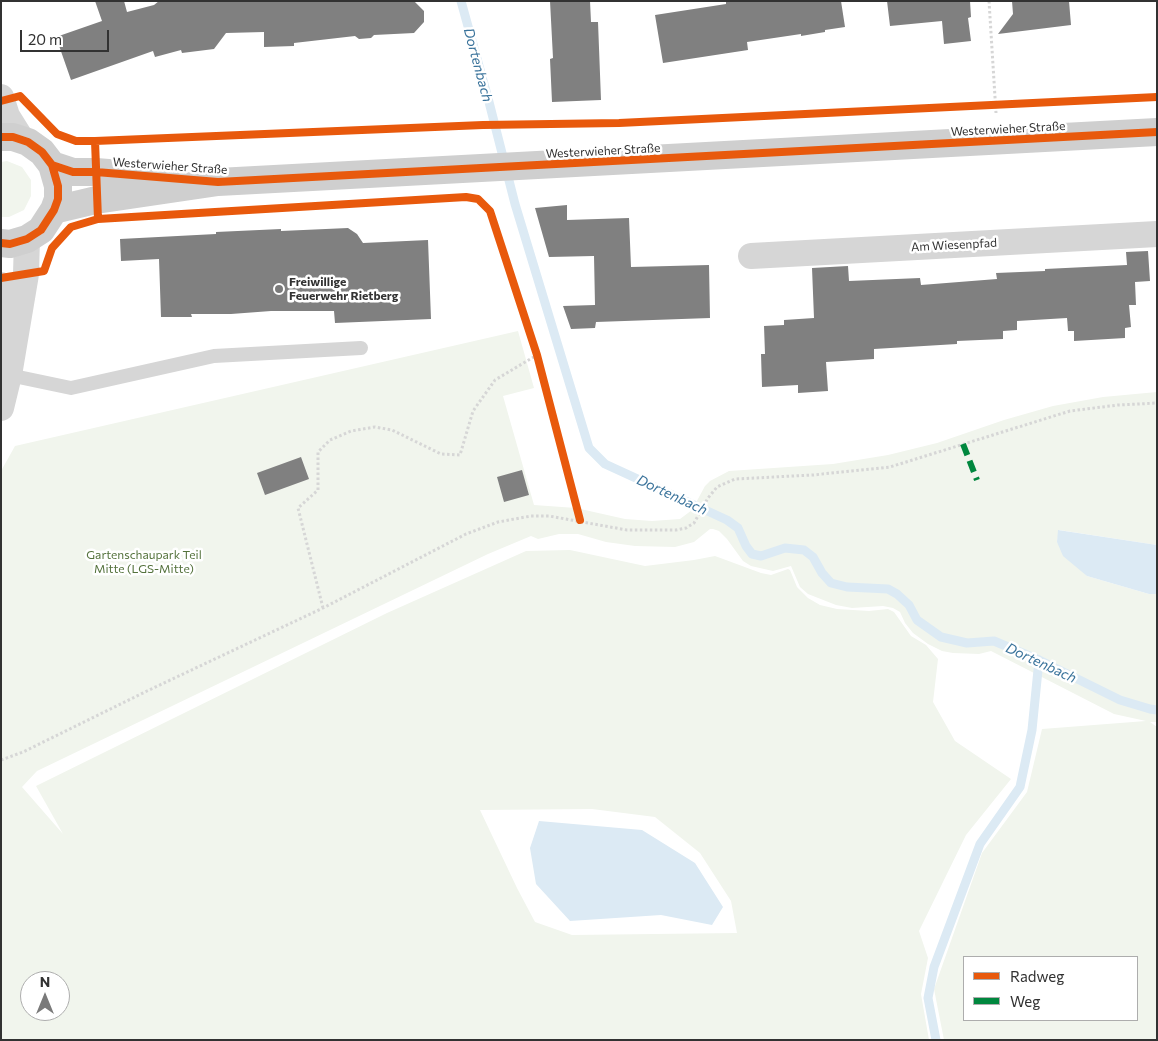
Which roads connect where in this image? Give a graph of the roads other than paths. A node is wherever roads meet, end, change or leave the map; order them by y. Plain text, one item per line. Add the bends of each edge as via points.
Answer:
1 (1, 97) edge
2 (1157, 132) edge
3 (11, 139) edge
4 (52, 165) junction
5 (218, 182) junction
6 (54, 210) junction
7 (1157, 234) edge
8 (14, 241) edge
9 (751, 256) dead end
10 (1, 286) edge
11 (14, 341) junction
12 (361, 348) dead end
13 (9, 375) junction
14 (1, 408) edge

1 - 3 street
2 - 5 main road, Westerwieher Straße
3 - 4 main road via 28,142
4 - 5 main road, Westerwieher Straße via 73,172
4 - 6 main road via 58,186
5 - 6 main road, Westerwieher Straße via 96,200
6 - 8 main road via 41,230
7 - 9 street, Am Wiesenpfad
8 - 11 street via 26,274
10 - 11 street
11 - 13 street
12 - 13 lane via 214,356 71,388
13 - 14 street

